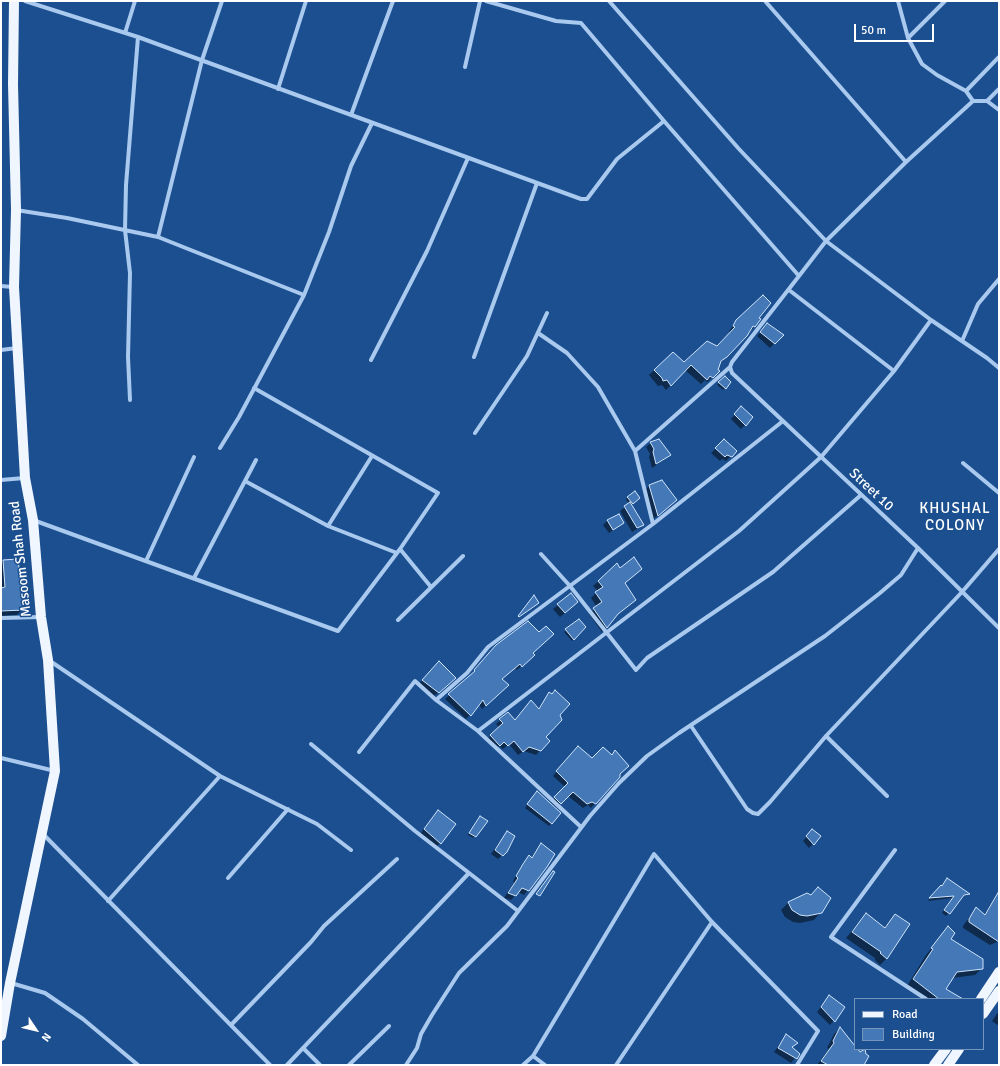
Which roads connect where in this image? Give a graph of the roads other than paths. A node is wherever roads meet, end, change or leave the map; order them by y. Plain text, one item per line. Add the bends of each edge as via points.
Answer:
1 (14, 1) edge
2 (25, 1) edge
3 (135, 1) edge
4 (222, 1) edge
5 (306, 1) edge
6 (393, 1) edge
7 (480, 1) edge
8 (486, 1) edge
9 (609, 1) edge
10 (765, 1) edge
11 (898, 1) edge
12 (945, 1) edge
13 (125, 33) junction
14 (138, 37) junction
15 (908, 38) junction
16 (999, 57) edge
17 (202, 60) junction
18 (465, 67) dead end
19 (278, 89) junction
20 (999, 89) edge
21 (966, 91) junction
22 (973, 101) junction
23 (987, 101) junction
24 (999, 110) edge
25 (351, 116) junction
26 (664, 121) junction
27 (372, 123) junction
28 (468, 158) junction
29 (906, 162) junction
30 (537, 183) junction
31 (16, 210) junction
32 (124, 230) junction
33 (158, 237) junction
34 (826, 241) junction
35 (799, 276) junction
36 (999, 279) edge
37 (1, 286) edge
38 (14, 287) junction
39 (788, 290) junction
40 (304, 295) junction
41 (547, 313) dead end
42 (931, 320) junction
43 (538, 333) junction
44 (962, 341) junction
45 (17, 348) junction
46 (1, 350) edge
47 (474, 357) dead end
48 (371, 360) dead end
49 (730, 367) junction
50 (999, 368) edge
51 (894, 371) junction
52 (254, 388) junction
53 (130, 400) dead end
54 (783, 421) junction
55 (475, 433) dead end
56 (220, 448) dead end
57 (635, 451) junction
58 (372, 456) junction
59 (194, 457) dead end
60 (821, 457) junction
61 (256, 460) dead end
62 (963, 463) dead end
63 (25, 478) junction
64 (1, 480) edge
65 (245, 480) junction
66 (999, 493) edge
67 (861, 495) junction
68 (33, 520) junction
69 (653, 524) junction
70 (328, 526) junction
71 (918, 548) junction
72 (999, 549) edge
73 (398, 551) junction
74 (541, 554) dead end
75 (463, 556) dead end
76 (146, 561) junction
77 (194, 578) junction
78 (570, 586) junction
79 (431, 587) junction
80 (962, 592) junction
81 (1, 618) edge
82 (41, 618) junction
83 (398, 620) dead end
84 (999, 628) edge
85 (606, 632) junction
86 (48, 660) junction
87 (436, 700) junction
88 (691, 726) junction
89 (478, 731) junction
90 (826, 736) junction
91 (311, 744) dead end
92 (359, 752) dead end
93 (1, 758) edge
94 (55, 771) junction
95 (220, 776) junction
96 (888, 796) dead end
97 (288, 809) junction
98 (581, 827) junction
99 (43, 833) junction
100 (351, 850) dead end
101 (895, 850) dead end
102 (396, 858) dead end
103 (469, 873) junction
104 (228, 878) dead end
105 (108, 901) junction
106 (518, 911) junction
107 (712, 922) junction
108 (999, 972) edge
109 (10, 983) junction
110 (999, 991) edge
111 (924, 998) edge
112 (981, 998) edge
113 (984, 1013) edge
114 (231, 1025) junction
115 (390, 1026) dead end
116 (1, 1036) edge
117 (303, 1048) junction
118 (945, 1050) edge
119 (958, 1050) edge
120 (533, 1056) junction
121 (135, 1064) edge
122 (270, 1065) edge
123 (287, 1065) edge
124 (320, 1065) edge
125 (349, 1065) edge
126 (406, 1065) edge
127 (523, 1065) edge
128 (545, 1065) edge
129 (616, 1065) edge
130 (797, 1065) edge
131 (934, 1065) edge
132 (948, 1065) edge

1 - 31 main road, Masoom Shah Road
2 - 13 street
3 - 13 street
4 - 17 street
5 - 19 street
6 - 25 street
7 - 18 street
8 - 26 street via 556,21 581,23
9 - 34 street via 739,149
10 - 29 street
11 - 15 street
12 - 15 street
13 - 14 street
14 - 17 street
14 - 32 street
15 - 21 street via 922,64
16 - 21 street
17 - 19 street
17 - 33 street
19 - 25 street
20 - 23 street
21 - 22 street
22 - 23 street
22 - 29 street
23 - 24 street
25 - 27 street
26 - 30 street via 617,159 587,199
26 - 35 street
27 - 28 street
27 - 40 street via 351,166
28 - 30 street
28 - 48 street via 427,251
29 - 34 street
30 - 47 street
31 - 32 street
31 - 38 main road, Masoom Shah Road
32 - 33 street
32 - 53 street via 130,274
33 - 40 street
34 - 35 street
34 - 42 street
35 - 39 street
36 - 44 street via 978,304
37 - 38 street
38 - 45 main road, Masoom Shah Road
39 - 49 street
39 - 51 street
40 - 52 street
41 - 43 street
42 - 44 street
42 - 51 street
43 - 55 street via 527,356
43 - 57 street via 567,353 598,387
44 - 50 street
45 - 46 street
45 - 63 main road, Masoom Shah Road
49 - 54 street, Street 10 via 732,373
49 - 57 street
51 - 60 street
52 - 56 street
52 - 58 street
54 - 60 street, Street 10
54 - 69 street
57 - 69 street
58 - 70 street
58 - 73 street via 438,494
59 - 76 street
60 - 67 street, Street 10
60 - 85 street via 739,531
61 - 65 street
62 - 66 street
63 - 64 street
63 - 68 main road, Masoom Shah Road
65 - 70 street
65 - 77 street
67 - 71 street, Street 10
67 - 85 street via 773,572 647,658 636,670
68 - 76 street
68 - 82 main road, Masoom Shah Road
69 - 78 street
70 - 73 street
71 - 80 street, Street 10
71 - 88 street via 901,575 880,593 825,636
72 - 80 street
73 - 77 street via 338,631
73 - 79 street
74 - 78 street
75 - 79 street
76 - 77 street
78 - 85 street
78 - 87 street via 488,647 467,673
79 - 83 street
80 - 84 street, Street 10
80 - 90 street
81 - 82 street
82 - 86 main road, Masoom Shah Road
85 - 89 street
86 - 94 main road, Masoom Shah Road
86 - 95 street
87 - 89 street
87 - 92 street via 415,682
88 - 90 street via 747,809 758,814
88 - 98 street via 648,756
89 - 98 street
90 - 96 street
91 - 103 street
93 - 94 street
94 - 99 main road, Masoom Shah Road
95 - 97 street
95 - 105 street
97 - 100 street via 317,824
97 - 104 street
98 - 106 street
99 - 105 street
99 - 109 main road, Masoom Shah Road
101 - 111 street via 831,937
102 - 114 street via 324,926
103 - 106 street
103 - 117 street
105 - 114 street
106 - 126 street via 507,926 459,973 421,1034 417,1048
107 - 120 street via 654,854
107 - 129 street
107 - 130 street via 818,1031
108 - 112 main road
109 - 116 main road, Masoom Shah Road
109 - 121 street via 45,993 83,1019
110 - 113 main road
114 - 122 street
115 - 125 street
117 - 123 street
117 - 124 street
118 - 131 main road
119 - 132 main road
120 - 127 street
120 - 128 street

